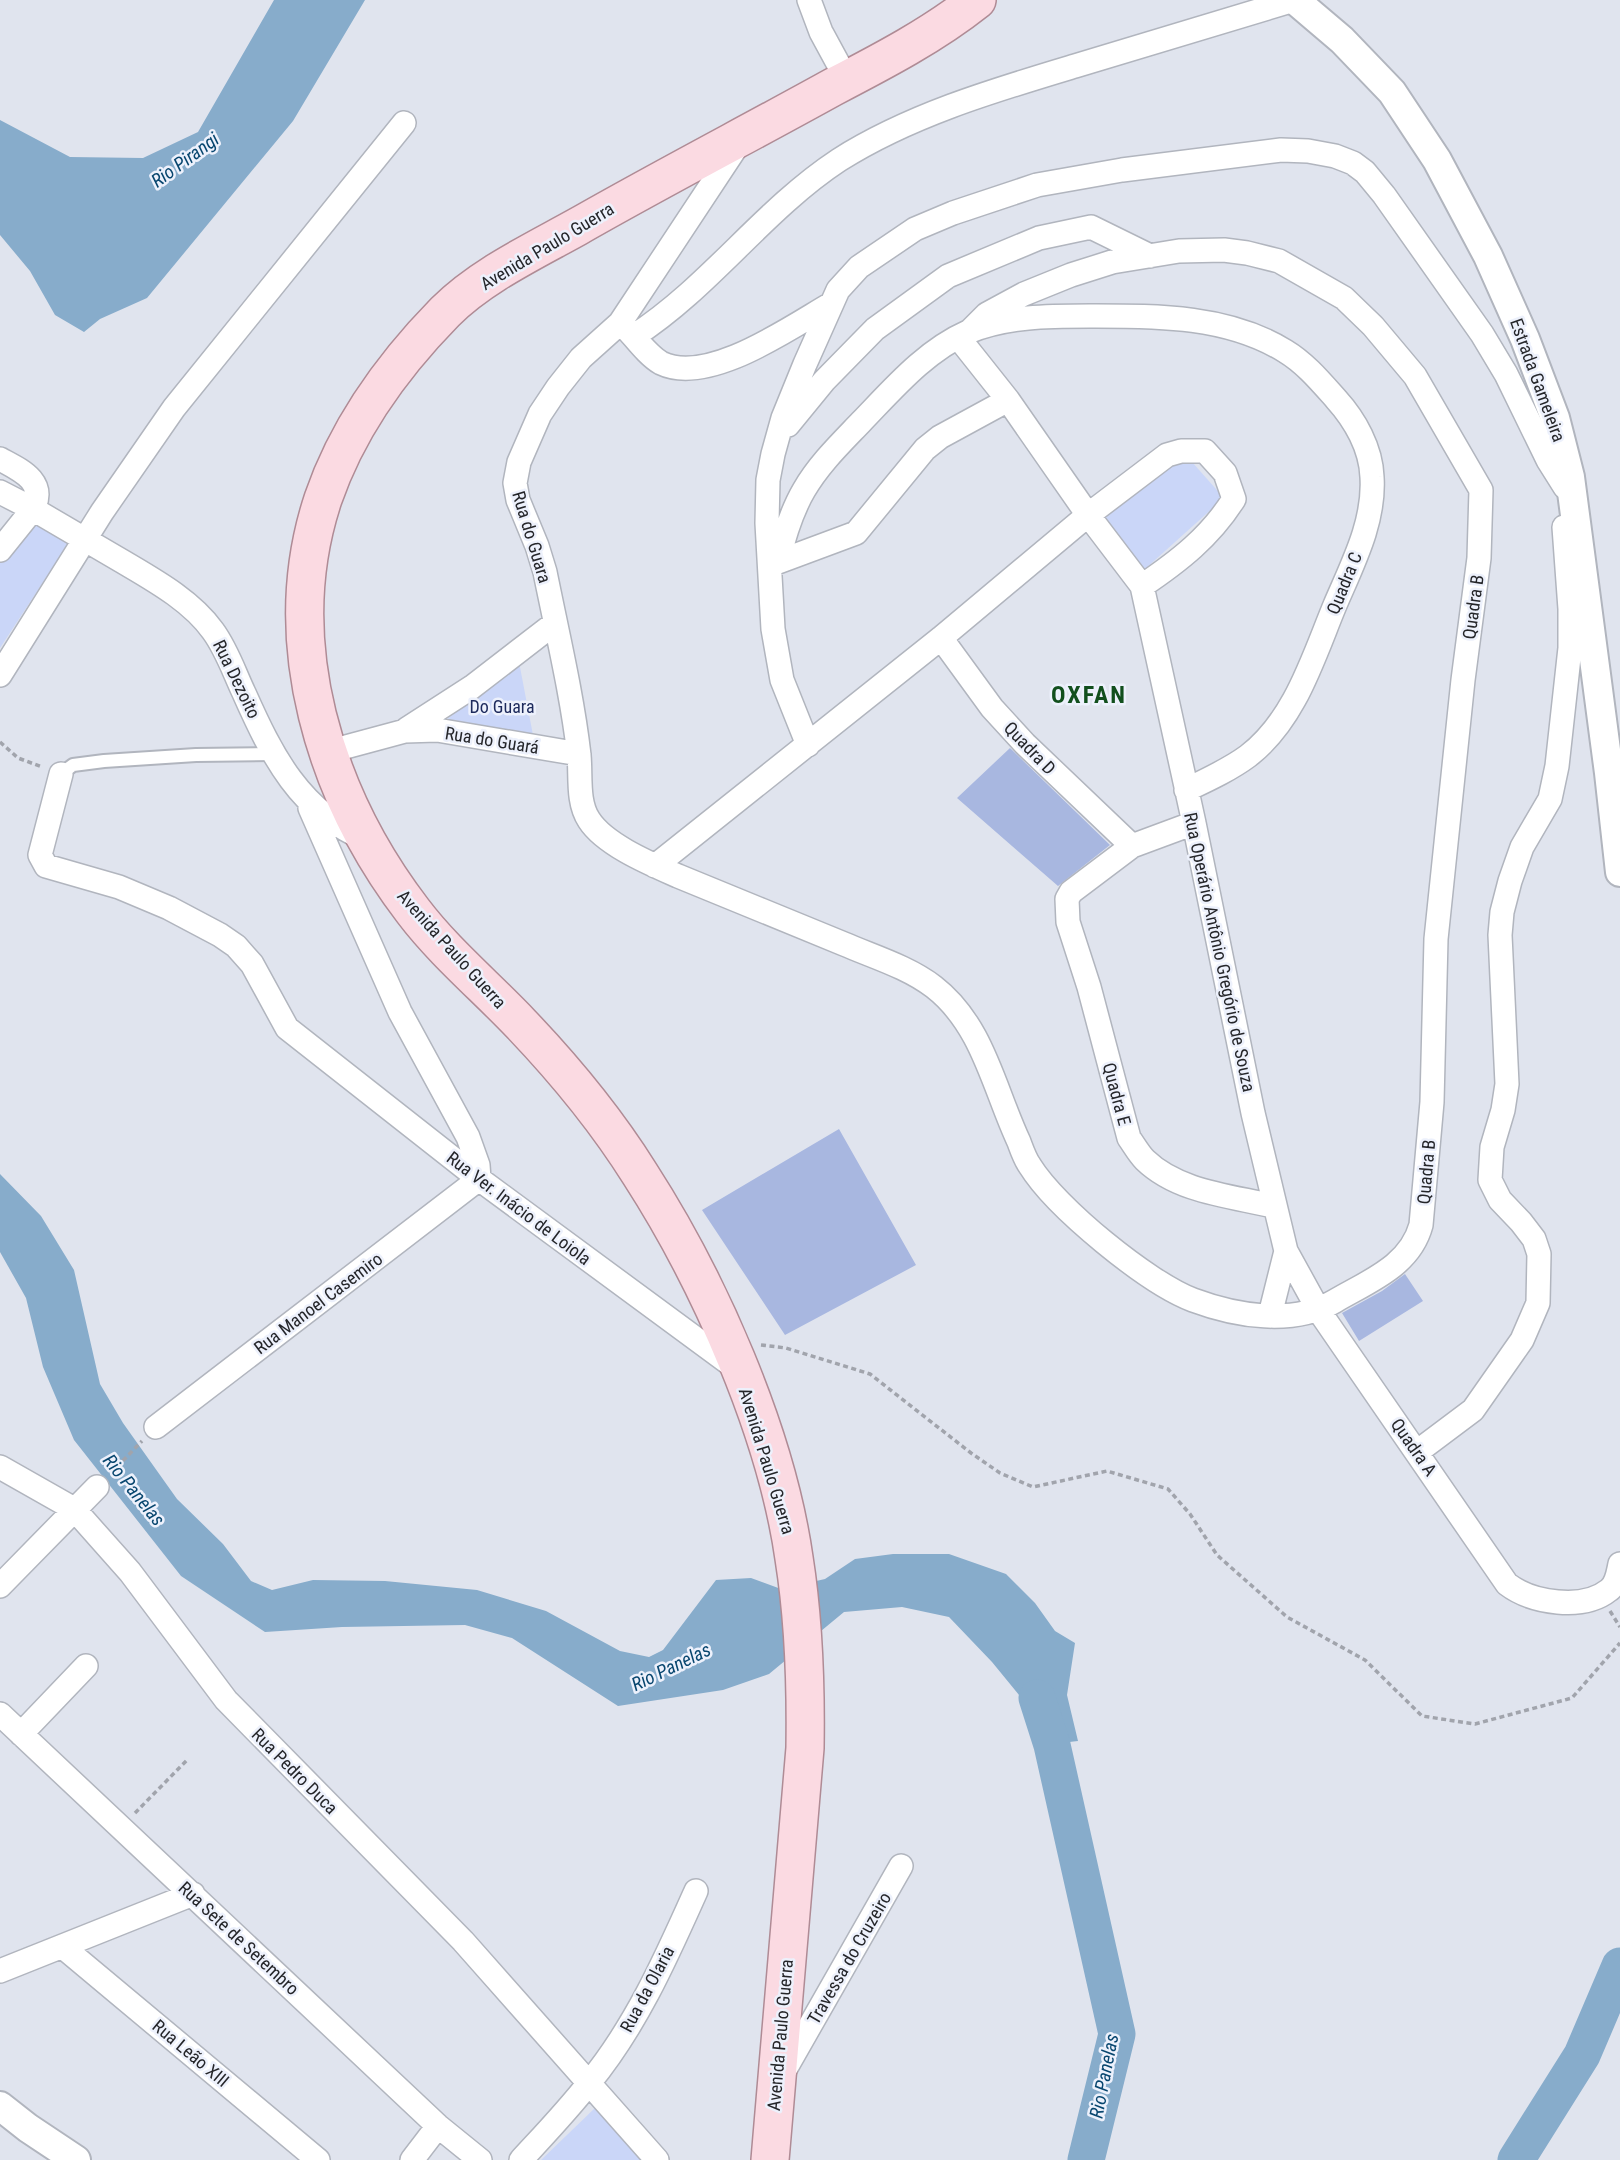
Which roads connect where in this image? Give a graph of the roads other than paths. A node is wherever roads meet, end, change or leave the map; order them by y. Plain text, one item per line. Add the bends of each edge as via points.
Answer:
1 (809, 0) edge
2 (977, 0) edge
3 (1294, 0) edge
4 (847, 80) junction
5 (404, 123) dead end
6 (743, 137) junction
7 (1150, 256) junction
8 (831, 304) junction
9 (627, 329) junction
10 (964, 334) junction
11 (1008, 400) junction
12 (777, 439) junction
13 (0, 459) edge
14 (1568, 484) junction
15 (0, 492) edge
16 (33, 509) junction
17 (1088, 515) junction
18 (85, 539) junction
19 (0, 550) edge
20 (774, 563) junction
21 (1142, 586) junction
22 (555, 623) junction
23 (941, 638) junction
24 (0, 675) edge
25 (405, 731) junction
26 (808, 745) junction
27 (327, 752) junction
28 (273, 754) junction
29 (579, 754) junction
30 (61, 774) joint
31 (1186, 790) junction
32 (307, 800) junction
33 (1194, 823) junction
34 (367, 840) junction
35 (1132, 846) junction
36 (655, 866) junction
37 (1620, 872) edge
38 (479, 1180) junction
39 (1273, 1206) junction
40 (1286, 1251) junction
41 (1319, 1311) junction
42 (1270, 1315) junction
43 (734, 1358) junction
44 (156, 1427) road end
45 (1418, 1452) junction
46 (0, 1467) edge
47 (97, 1488) road end
48 (74, 1509) junction
49 (1620, 1564) edge
50 (0, 1586) edge
51 (86, 1666) dead end
52 (0, 1714) edge
53 (21, 1734) junction
54 (901, 1866) dead end
55 (696, 1891) dead end
56 (193, 1894) junction
57 (63, 1947) junction
58 (0, 1971) edge
59 (590, 2082) junction
60 (776, 2087) junction
61 (0, 2106) edge
62 (438, 2126) junction
63 (765, 2159) edge
64 (76, 2160) edge
65 (318, 2160) edge
66 (412, 2160) edge
67 (480, 2160) edge
68 (521, 2160) edge
69 (657, 2160) edge

1 - 4 street
2 - 4 main road, Avenida Paulo Guerra via 955,18
3 - 9 street via 999,89 869,143 838,161 778,209 664,314
3 - 14 street, Estrada Gameleira via 1342,40 1392,92 1437,160 1525,339 1555,418
4 - 6 main road, Avenida Paulo Guerra
5 - 18 street via 174,408
6 - 9 street, Rua do Guara
6 - 27 main road, Avenida Paulo Guerra via 498,272 449,307 372,400 323,499 308,559 306,647 310,687
7 - 10 street, Quadra B via 1112,262 1024,294 987,314
7 - 12 street via 1091,227 1039,238 948,276 876,329 824,381
7 - 41 street, Quadra B via 1179,251 1247,253 1279,261 1344,298 1415,376 1481,490 1479,558 1436,939 1432,1102 1421,1225 1408,1255
8 - 9 street via 737,356 696,366 657,361
8 - 12 street
8 - 14 street via 853,273 915,229 1037,186 1281,150 1335,156 1365,172 1429,258 1507,374 1548,460
9 - 22 street, Rua do Guara via 581,358 540,414 519,462 518,500 537,546
10 - 11 street
10 - 20 street, Quadra B via 907,374 825,460 793,511
10 - 31 street, Quadra C via 1019,319 1075,316 1174,317 1246,333 1284,350 1311,371 1341,404 1364,440 1373,475 1364,536 1296,697 1277,728 1248,756
11 - 17 street
11 - 20 street via 925,449 856,533
12 - 20 street via 768,480 767,523
13 - 16 street via 35,483 38,496
14 - 37 street, Estrada Gameleira
14 - 45 street via 1563,505 1570,648 1564,709 1550,799 1522,847 1502,912 1507,1084 1489,1166 1493,1189 1534,1240 1539,1254 1538,1303 1522,1340 1473,1410
15 - 16 street, Rua Dezoito
16 - 18 street, Rua Dezoito
16 - 19 street
17 - 21 street
17 - 21 street via 1167,455 1205,451 1224,473 1234,499 1225,514 1195,548
17 - 23 street
18 - 24 street
18 - 28 street, Rua Dezoito via 154,580 213,630
20 - 26 street via 773,629 782,680
21 - 31 street, Rua Operário Antônio Gregório de Souza
22 - 25 street, Rua do Guará
22 - 29 street, Rua do Guara
23 - 26 street
23 - 35 street, Quadra D via 992,708 1025,744
25 - 27 street, Rua do Guará
25 - 29 street, Rua do Guará via 461,733
26 - 36 street
27 - 34 main road, Avenida Paulo Guerra via 343,796
28 - 30 lane via 104,761 73,765
28 - 32 street, Rua Dezoito
29 - 36 street, Rua do Guara via 582,806 589,821 600,834
30 - 38 street, Rua Ver. Inácio de Loiola via 40,855 46,866 119,887 220,935 244,953 286,1028
31 - 33 street, Rua Operário Antônio Gregório de Souza
32 - 34 street, Rua Dezoito via 327,819
32 - 38 street via 400,1012 468,1137
33 - 35 street
33 - 39 street, Rua Operário Antônio Gregório de Souza
34 - 43 main road, Avenida Paulo Guerra via 418,918 573,1083 639,1171 675,1232
35 - 39 street, Quadra E via 1071,892 1066,904 1129,1138 1144,1159 1164,1175
36 - 42 street, Rua do Guara via 882,960 934,987 979,1042 1030,1166 1064,1207 1130,1260 1191,1299 1227,1310
38 - 43 street, Rua Ver. Inácio de Loiola
38 - 44 street, Rua Manoel Casemiro
39 - 40 street, Rua Operário Antônio Gregório de Souza
40 - 41 street, Rua Operário Antônio Gregório de Souza
40 - 42 street
41 - 42 street, Rua do Guara
41 - 45 street, Quadra A
43 - 60 main road, Avenida Paulo Guerra via 786,1513 803,1632 804,1748
45 - 49 street, Quadra A via 1507,1584 1528,1597 1583,1600 1609,1590
46 - 48 street, Rua Pedro Duca
47 - 48 street
48 - 50 street
48 - 59 street, Rua Pedro Duca via 130,1572 226,1700 463,1941
51 - 53 street
52 - 53 street, Rua Sete de Setembro
53 - 56 street, Rua Sete de Setembro
54 - 60 street, Travessa do Cruzeiro
55 - 59 street, Rua da Olaria via 647,1993
56 - 57 street
56 - 62 street, Rua Sete de Setembro
57 - 58 street
57 - 65 street, Rua Leão XIII
59 - 68 street, Rua da Olaria
59 - 69 street, Rua Pedro Duca
60 - 63 main road, Avenida Paulo Guerra
61 - 64 street
62 - 66 street
62 - 67 street, Rua Sete de Setembro

